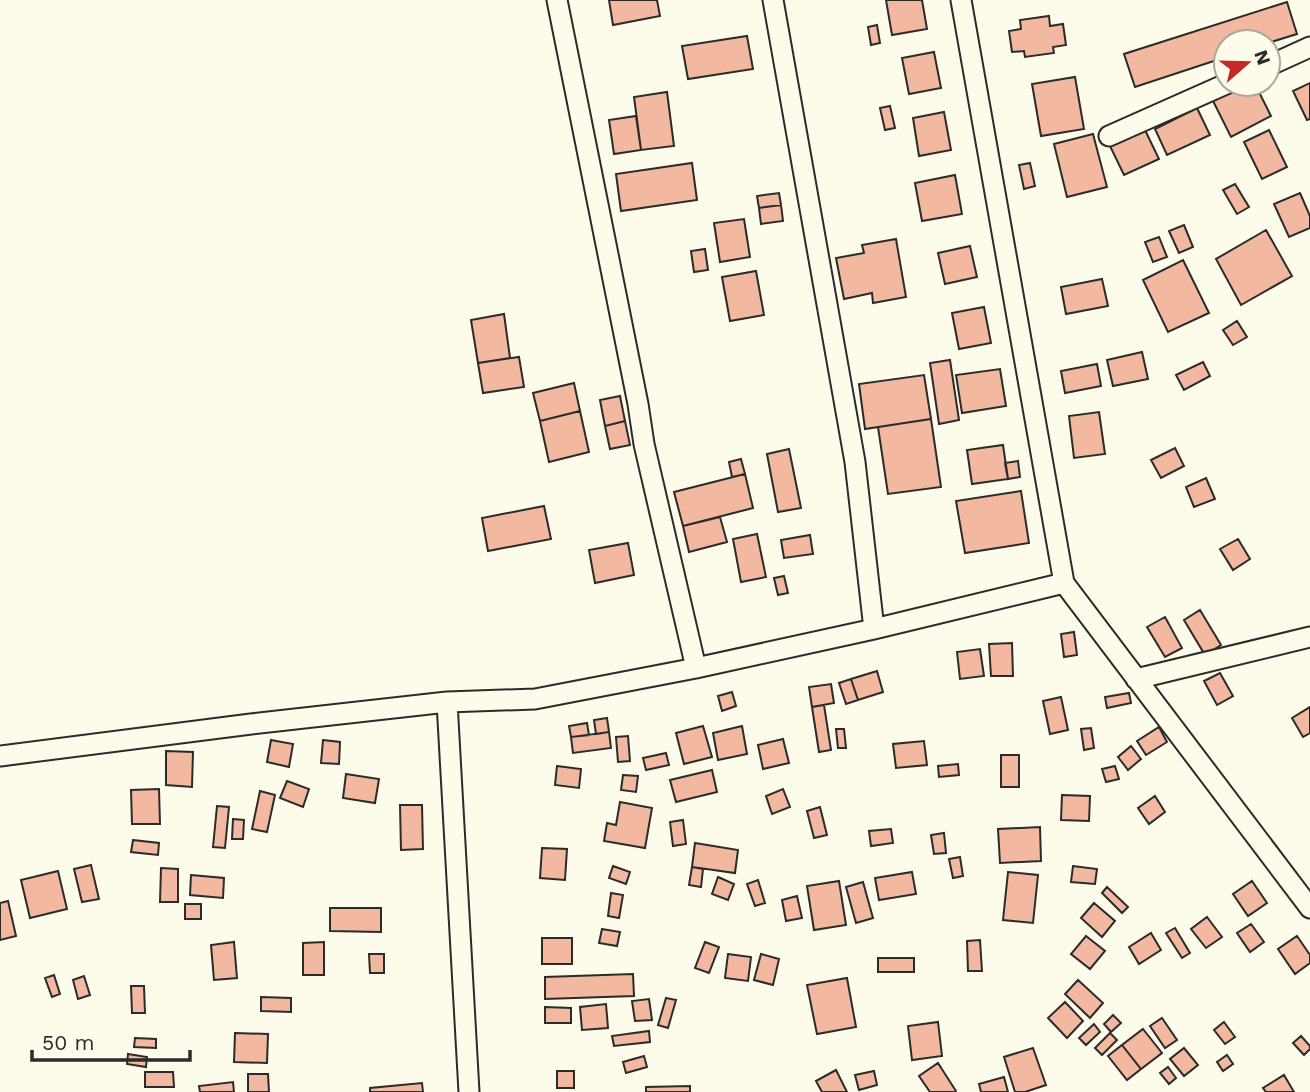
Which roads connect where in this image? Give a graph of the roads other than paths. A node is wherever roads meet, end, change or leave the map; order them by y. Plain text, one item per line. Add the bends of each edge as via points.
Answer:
1 (557, 0) edge
2 (773, 0) edge
3 (961, 0) edge
4 (1310, 47) edge
5 (1282, 60) edge
6 (1212, 90) edge
7 (1109, 136) dead end
8 (1064, 583) junction
9 (874, 629) junction
10 (1310, 637) edge
11 (696, 668) junction
12 (1136, 679) junction
13 (447, 702) junction
14 (0, 756) edge
15 (1310, 908) edge
16 (469, 1092) edge

1 - 11 street via 644,444
2 - 9 street via 855,462
3 - 8 street
4 - 5 street
6 - 7 street
8 - 9 street
8 - 12 street
9 - 11 street
10 - 12 street
11 - 13 street via 535,699
12 - 15 street
13 - 14 street
13 - 16 street

